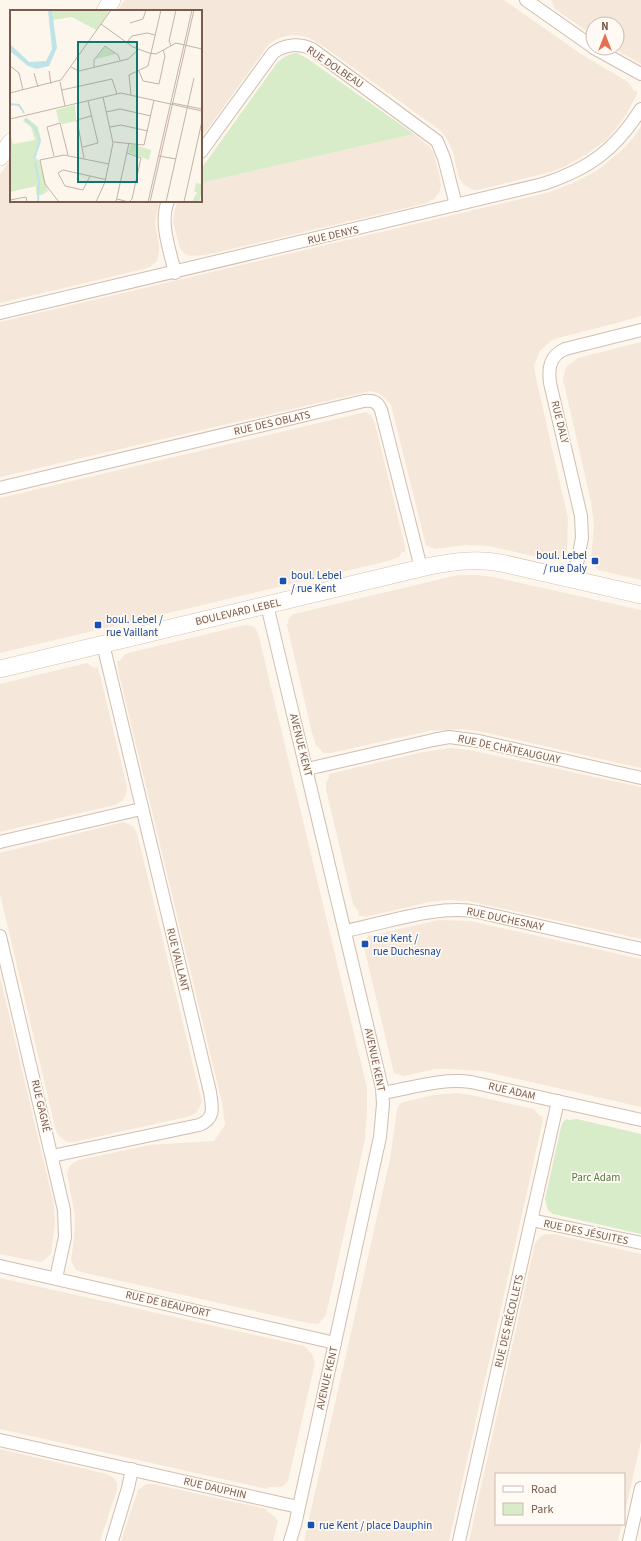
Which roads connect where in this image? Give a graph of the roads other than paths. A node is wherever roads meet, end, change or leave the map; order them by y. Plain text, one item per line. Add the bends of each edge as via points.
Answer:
1 (112, 0) edge
2 (529, 1) edge
3 (106, 10) edge
4 (585, 41) edge
5 (608, 56) edge
6 (641, 74) edge
7 (641, 109) edge
8 (10, 143) edge
9 (202, 151) edge
10 (0, 157) edge
11 (168, 202) edge
12 (456, 205) junction
13 (175, 272) junction
14 (0, 313) edge
15 (641, 330) edge
16 (0, 488) edge
17 (421, 568) junction
18 (574, 579) junction
19 (641, 594) edge
20 (267, 605) junction
21 (103, 644) junction
22 (0, 668) edge
23 (307, 769) junction
24 (641, 778) edge
25 (141, 809) junction
26 (0, 842) edge
27 (346, 931) junction
28 (0, 936) edge
29 (641, 949) edge
30 (383, 1093) junction
31 (558, 1100) junction
32 (641, 1120) edge
33 (52, 1156) junction
34 (531, 1220) junction
35 (641, 1244) edge
36 (0, 1266) edge
37 (56, 1278) junction
38 (335, 1343) junction
39 (0, 1440) edge
40 (132, 1469) junction
41 (641, 1488) edge
42 (298, 1507) junction
43 (112, 1541) edge
44 (290, 1541) edge
45 (459, 1541) edge
46 (629, 1541) edge

1 - 3 street
2 - 4 street
5 - 6 street
7 - 12 street, RUE DENYS via 613,145 581,170 543,184
8 - 10 street
9 - 12 street, RUE DOLBEAU via 273,53 287,46 302,45 312,49 437,141
11 - 13 street via 164,224
12 - 13 street, RUE DENYS
13 - 14 street, RUE DENYS
15 - 18 street, RUE DALY via 565,349 555,355 550,364 550,383 581,516 581,546
16 - 17 street, RUE DES OBLATS via 364,401 374,401 380,406
17 - 18 street, BOULEVARD LEBEL via 480,560
17 - 20 street, BOULEVARD LEBEL
18 - 19 street, BOULEVARD LEBEL
20 - 21 street, BOULEVARD LEBEL
20 - 23 street, AVENUE KENT
21 - 22 street, BOULEVARD LEBEL
21 - 25 street, RUE VAILLANT
23 - 24 street, RUE DE CHÂTEAUGUAY via 449,738 479,741
23 - 27 street, AVENUE KENT
25 - 26 street
25 - 33 street, RUE VAILLANT via 210,1092 212,1113 208,1121 199,1125
27 - 29 street, RUE DUCHESNAY via 440,910 462,910
27 - 30 street, AVENUE KENT
28 - 33 street, RUE GAGNÉ
30 - 31 street, RUE ADAM via 460,1080
30 - 38 street, AVENUE KENT via 380,1137
31 - 32 street, RUE ADAM
31 - 34 street, RUE DES RÉCOLLETS
33 - 37 street, RUE GAGNÉ via 65,1219 65,1237
34 - 35 street, RUE DES JÉSUITES
34 - 45 street, RUE DES RÉCOLLETS
36 - 37 street, RUE DE BEAUPORT
37 - 38 street, RUE DE BEAUPORT
38 - 42 street, AVENUE KENT
39 - 40 street, RUE DAUPHIN
40 - 42 street, RUE DAUPHIN
40 - 43 street
41 - 46 street
42 - 44 street, AVENUE KENT

